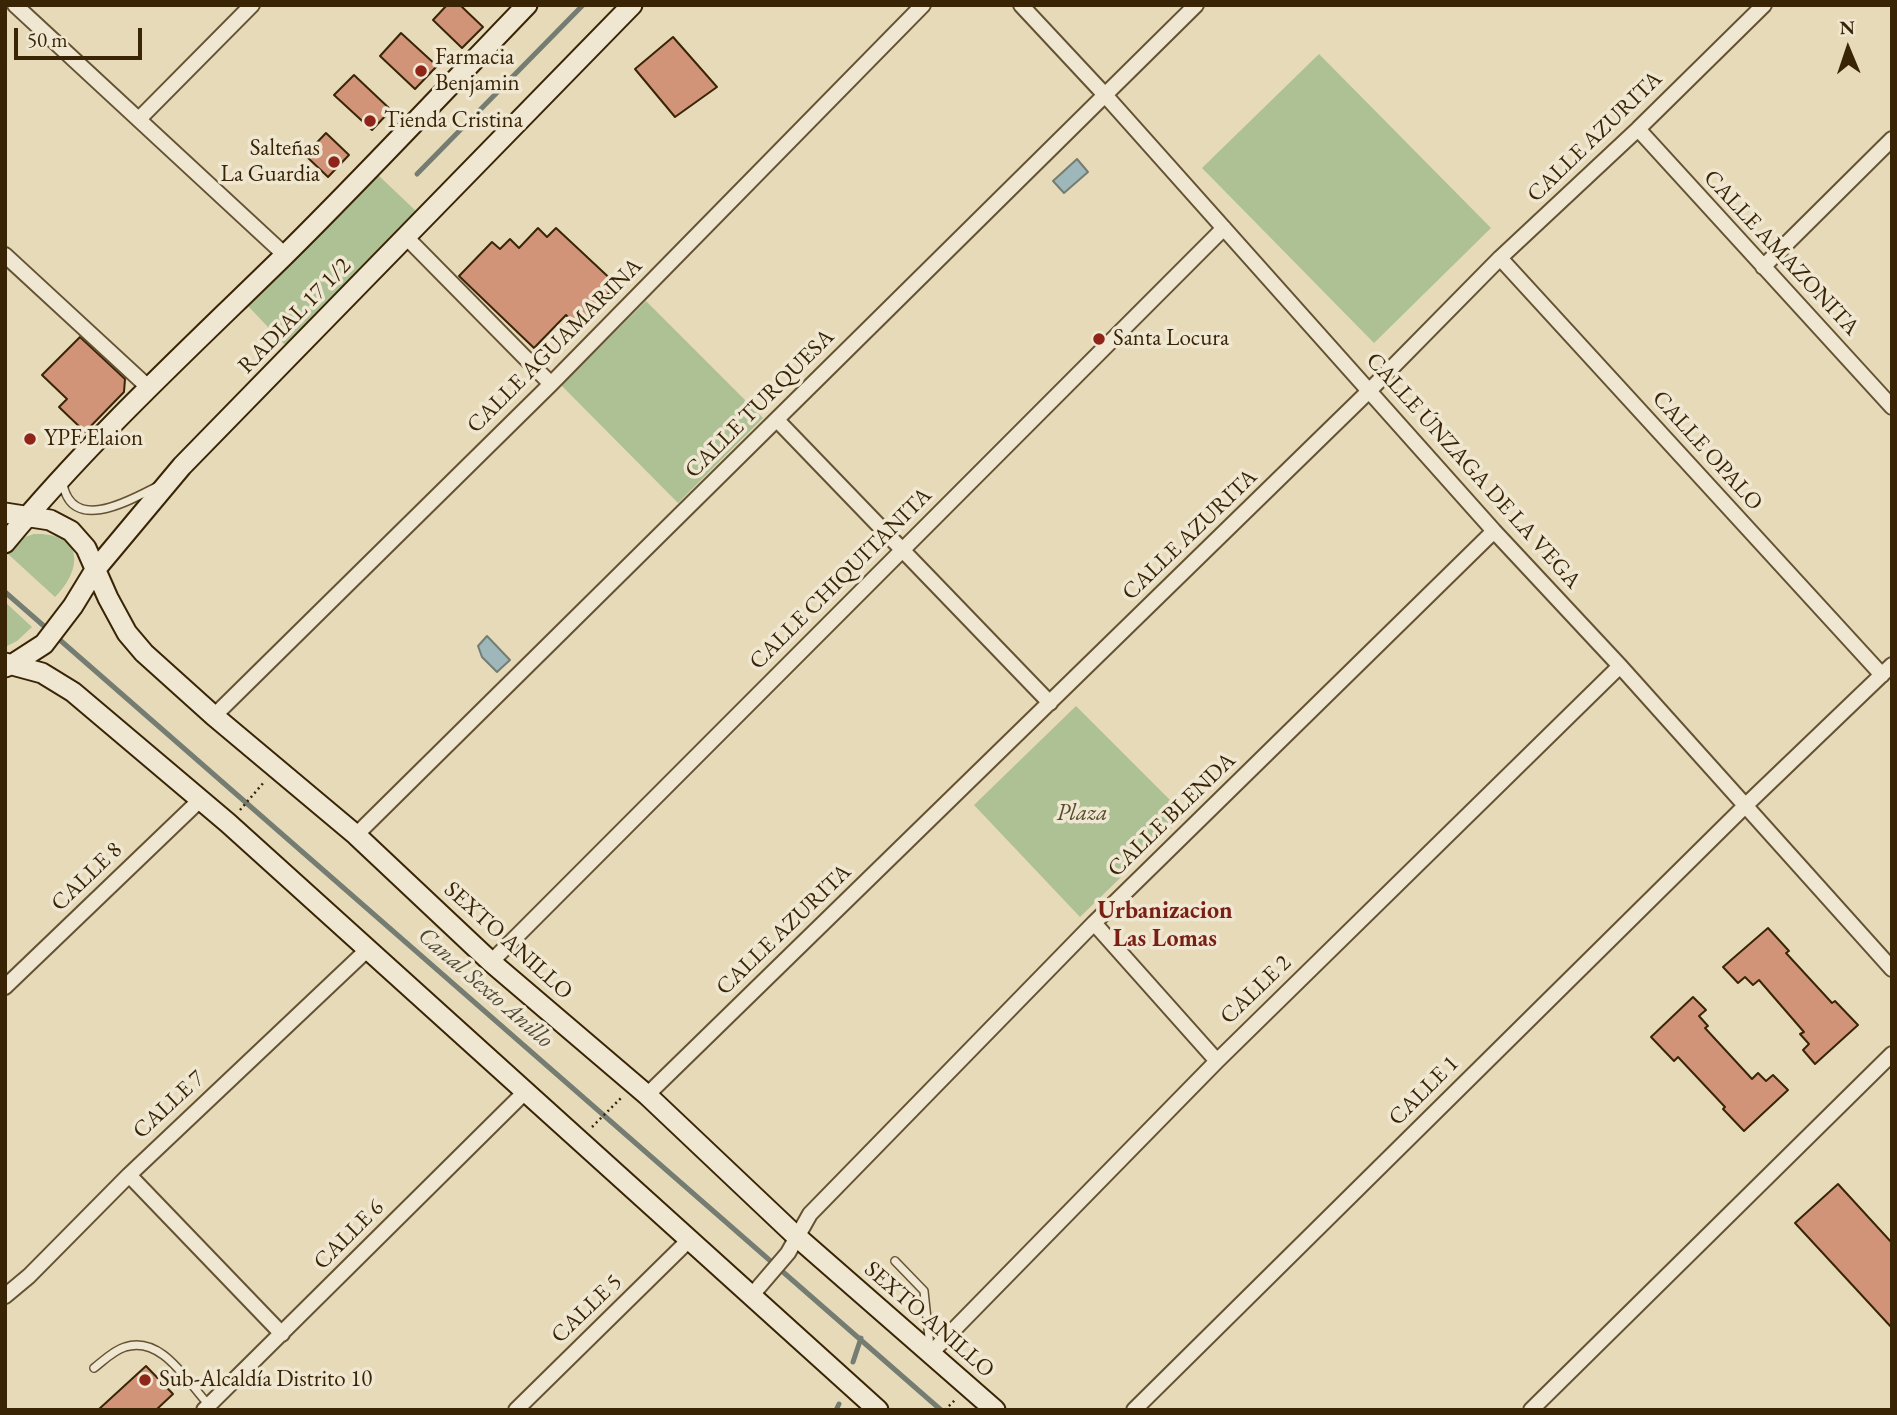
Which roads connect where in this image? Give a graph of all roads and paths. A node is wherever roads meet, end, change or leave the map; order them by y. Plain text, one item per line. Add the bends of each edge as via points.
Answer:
1 (15, 5) edge
2 (252, 5) edge
3 (527, 5) edge
4 (632, 5) edge
5 (923, 5) edge
6 (1021, 5) edge
7 (1196, 5) edge
8 (1763, 5) edge
9 (1105, 95) junction
10 (139, 119) junction
11 (1638, 129) junction
12 (1892, 139) edge
13 (1224, 228) junction
14 (406, 237) junction
15 (5, 255) edge
16 (285, 255) junction
17 (1500, 258) junction
18 (1763, 267) junction
19 (551, 384) junction
20 (148, 387) junction
21 (1370, 390) junction
22 (1890, 401) edge
23 (777, 420) junction
24 (171, 479) junction
25 (62, 480) junction
26 (5, 513) edge
27 (27, 517) junction
28 (1494, 531) junction
29 (5, 543) edge
30 (903, 549) junction
31 (94, 570) junction
32 (8, 665) edge
33 (1620, 666) junction
34 (1887, 670) edge
35 (1050, 704) junction
36 (214, 716) junction
37 (265, 782) dead end
38 (200, 800) junction
39 (1746, 805) junction
40 (236, 814) dead end
41 (356, 835) junction
42 (1094, 923) junction
43 (367, 950) junction
44 (491, 961) junction
45 (1892, 969) edge
46 (5, 987) edge
47 (1892, 1054) edge
48 (1217, 1061) junction
49 (526, 1091) junction
50 (647, 1095) junction
51 (622, 1097) dead end
52 (593, 1126) dead end
53 (130, 1175) junction
54 (688, 1241) junction
55 (792, 1245) junction
56 (895, 1261) dead end
57 (758, 1288) junction
58 (5, 1296) edge
59 (282, 1334) junction
60 (930, 1353) junction
61 (93, 1368) dead end
62 (956, 1399) dead end
63 (206, 1407) edge
64 (873, 1408) edge
65 (516, 1410) edge
66 (945, 1410) edge
67 (995, 1410) edge
68 (1134, 1410) edge
69 (1531, 1410) edge

1 - 10 street
2 - 10 street
3 - 16 main road
4 - 14 main road, RADIAL 17 1/2
5 - 19 street, CALLE AGUAMARINA
6 - 9 street, CALLE ÚNZAGA DE LA VEGA
7 - 9 street, CALLE TURQUESA
8 - 11 street, CALLE AZURITA
9 - 13 street, CALLE ÚNZAGA DE LA VEGA
9 - 23 street, CALLE TURQUESA
10 - 16 street
11 - 17 street, CALLE AZURITA
11 - 18 street, CALLE AMAZONITA
12 - 18 street
13 - 21 street, CALLE ÚNZAGA DE LA VEGA
13 - 30 street, CALLE CHIQUITANITA
14 - 19 street
14 - 24 main road, RADIAL 17 1/2
15 - 20 street
16 - 20 main road
17 - 21 street, CALLE AZURITA
17 - 34 street, CALLE OPALO
18 - 22 street, CALLE AMAZONITA
19 - 36 street, CALLE AGUAMARINA
20 - 25 main road
21 - 28 street, CALLE ÚNZAGA DE LA VEGA
21 - 35 street, CALLE AZURITA
23 - 30 street
23 - 41 street, CALLE TURQUESA
24 - 25 lane via 121,503 91,510 76,508 65,497
24 - 31 main road, RADIAL 17 1/2
25 - 27 main road
26 - 27 main road, SEXTO ANILLO
27 - 29 main road
27 - 31 main road, SEXTO ANILLO via 50,520 71,531 86,548
28 - 33 street, CALLE ÚNZAGA DE LA VEGA
28 - 42 street, CALLE BLENDA
30 - 35 street
30 - 44 street, CALLE CHIQUITANITA
31 - 32 main road, RADIAL 17 1/2 via 44,644
31 - 36 main road, SEXTO ANILLO via 127,633
32 - 38 main road via 42,673 73,692
33 - 39 street, CALLE ÚNZAGA DE LA VEGA
33 - 48 street, CALLE 2
34 - 39 street, CALLE 1
35 - 50 street, CALLE AZURITA
36 - 41 main road, SEXTO ANILLO
37 - 40 path
38 - 43 main road
38 - 46 street, CALLE 8
39 - 45 street, CALLE ÚNZAGA DE LA VEGA
39 - 68 street, CALLE 1
41 - 44 main road, SEXTO ANILLO
42 - 48 street
42 - 55 street, CALLE BLENDA via 810,1214
43 - 49 main road
43 - 53 street, CALLE 7
44 - 50 main road, SEXTO ANILLO
47 - 69 street
48 - 60 street, CALLE 2
49 - 54 main road
49 - 59 street, CALLE 6
50 - 55 main road, SEXTO ANILLO
51 - 52 path
53 - 58 street, CALLE 7
53 - 59 street
54 - 57 main road
54 - 65 street, CALLE 5
55 - 57 street, CALLE BLENDA
55 - 60 main road, SEXTO ANILLO
56 - 60 lane via 923,1291
57 - 64 main road
59 - 63 street, CALLE 6
60 - 67 main road, SEXTO ANILLO
61 - 63 lane via 124,1347 156,1348
62 - 66 path

